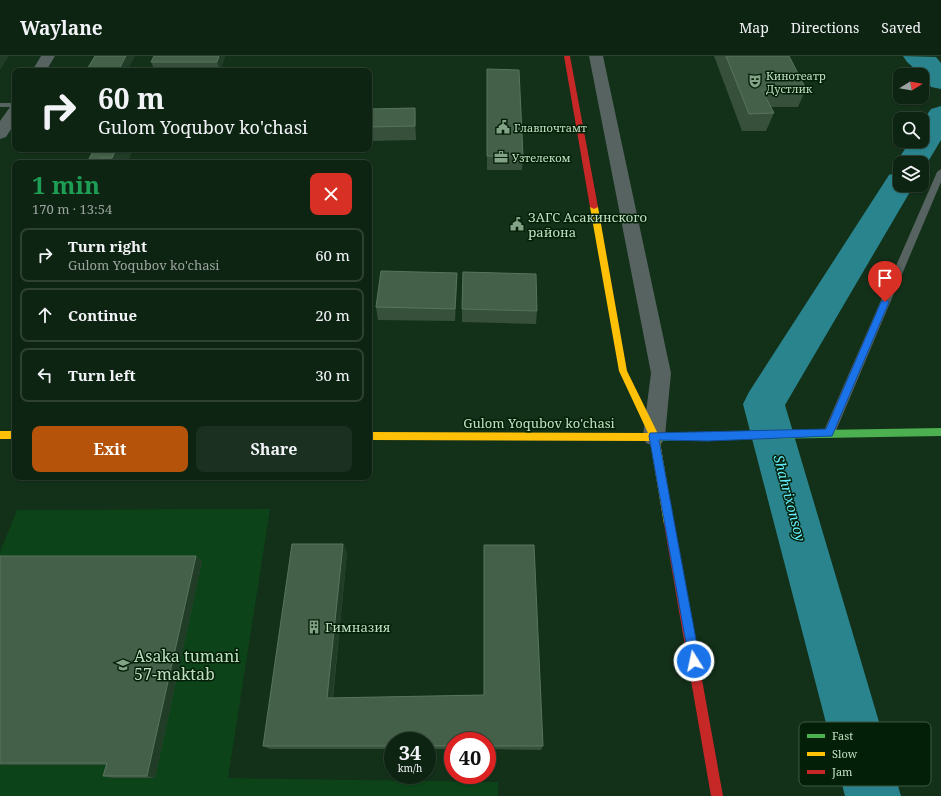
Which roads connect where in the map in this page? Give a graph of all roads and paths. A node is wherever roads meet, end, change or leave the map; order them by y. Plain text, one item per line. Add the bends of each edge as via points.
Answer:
1 (48, 56) edge
2 (567, 56) edge
3 (596, 56) edge
4 (41, 68) edge
5 (0, 105) edge
6 (12, 105) edge
7 (12, 115) edge
8 (0, 134) edge
9 (941, 172) edge
10 (941, 432) edge
11 (829, 433) junction
12 (0, 435) edge
13 (12, 435) edge
14 (372, 436) edge
15 (654, 436) junction
16 (717, 796) edge

1 - 4 street
2 - 15 street via 623,371
3 - 15 street via 661,373
5 - 6 lane
7 - 8 street
9 - 11 lane
10 - 11 street
11 - 15 street, Gulom Yoqubov ko'chasi
12 - 13 street
14 - 15 street, Gulom Yoqubov ko'chasi
15 - 16 street

